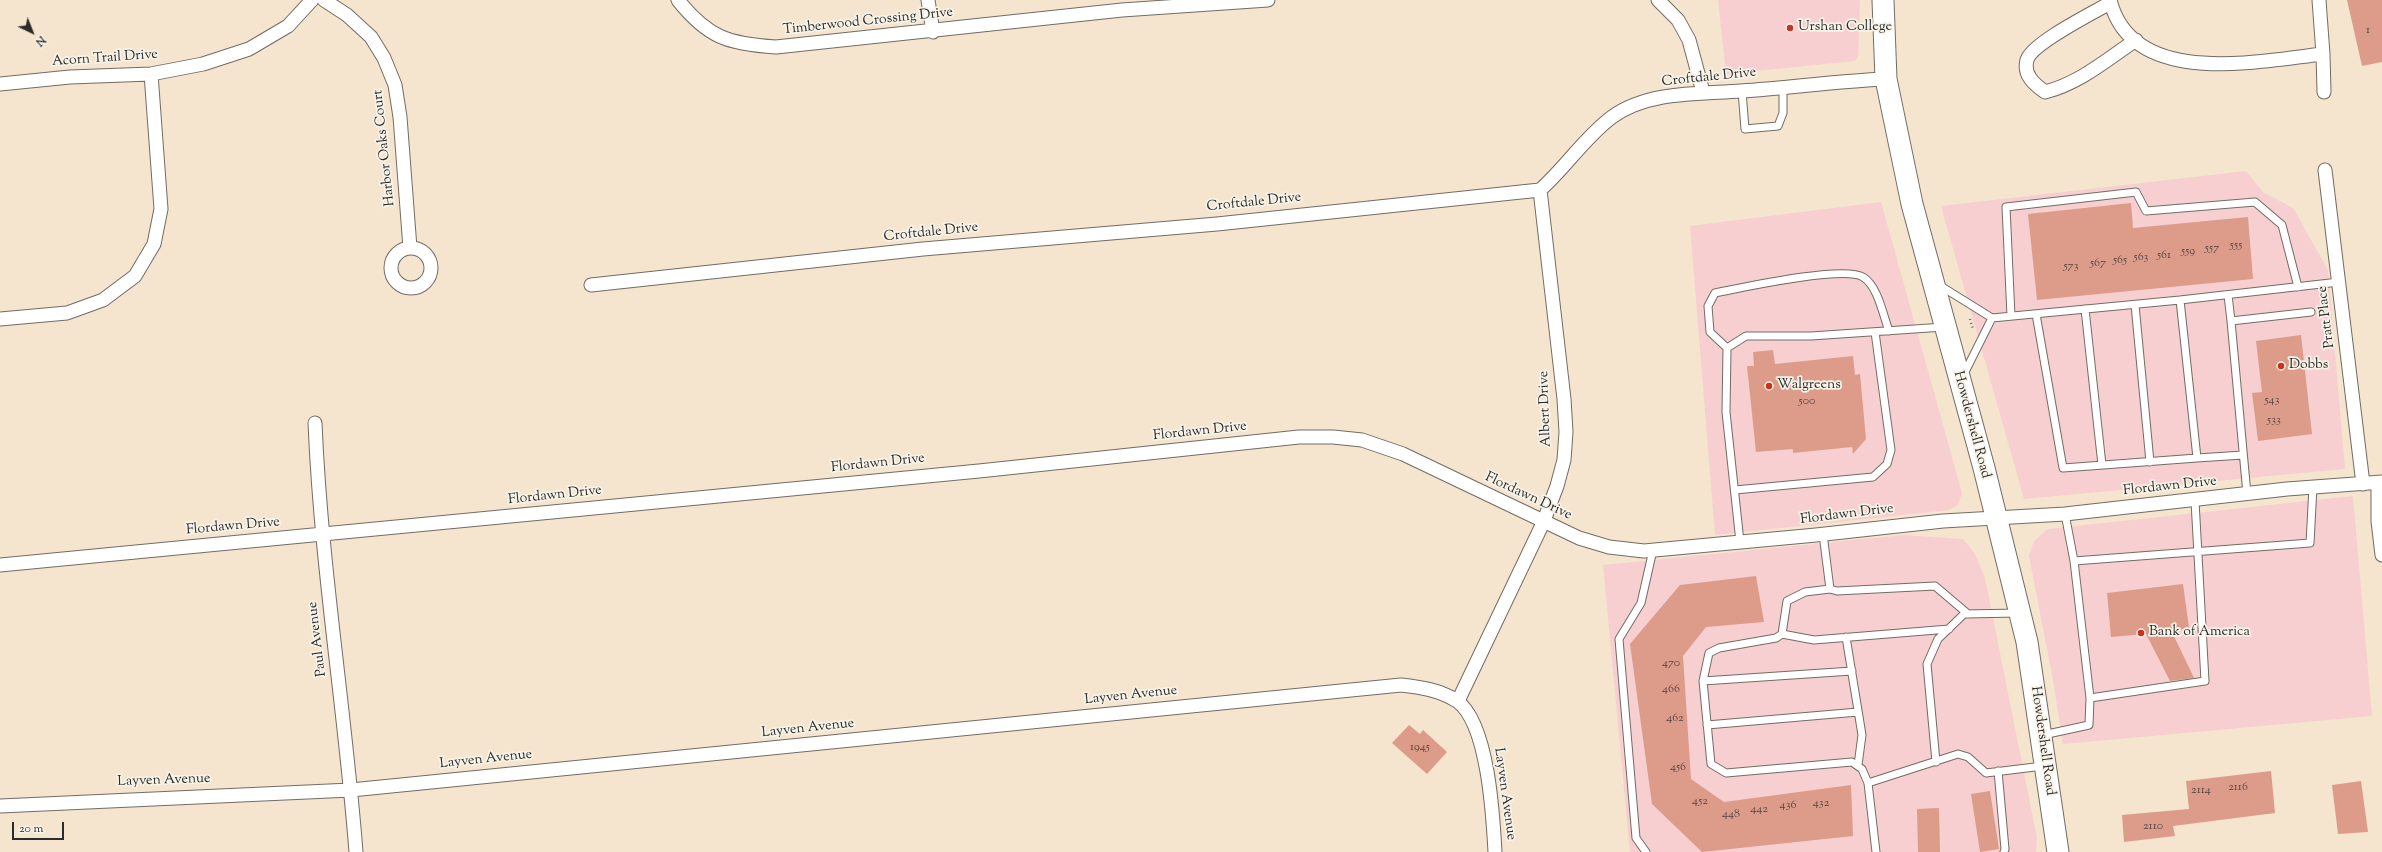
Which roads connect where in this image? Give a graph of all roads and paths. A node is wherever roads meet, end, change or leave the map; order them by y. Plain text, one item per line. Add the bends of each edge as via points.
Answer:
1 (312, 0) edge
2 (324, 0) edge
3 (678, 0) edge
4 (928, 0) edge
5 (1268, 0) edge
6 (1658, 0) edge
7 (1883, 0) edge
8 (2319, 0) edge
9 (2110, 2) edge
10 (933, 32) junction
11 (2136, 40) junction
12 (2324, 54) junction
13 (151, 74) junction
14 (1886, 79) junction
15 (0, 84) edge
16 (1783, 86) junction
17 (1742, 91) junction
18 (1703, 92) junction
19 (2324, 92) dead end
20 (2325, 170) dead end
21 (1540, 190) junction
22 (410, 248) dead end
23 (1933, 280) junction
24 (2339, 282) junction
25 (591, 285) dead end
26 (2298, 287) junction
27 (2228, 295) junction
28 (2180, 300) junction
29 (2135, 304) junction
30 (2085, 309) junction
31 (2311, 312) dead end
32 (1968, 313) dead end
33 (2036, 314) junction
34 (2011, 316) junction
35 (1992, 318) junction
36 (0, 319) edge
37 (2232, 321) junction
38 (1945, 327) junction
39 (1889, 330) junction
40 (1973, 331) dead end
41 (1875, 332) junction
42 (1727, 348) junction
43 (1960, 384) junction
44 (315, 423) dead end
45 (2243, 455) junction
46 (2197, 458) junction
47 (2150, 462) junction
48 (2102, 466) junction
49 (2380, 483) edge
50 (2363, 484) junction
51 (2313, 487) junction
52 (1734, 490) junction
53 (2247, 494) junction
54 (2195, 501) junction
55 (2065, 514) junction
56 (1996, 519) junction
57 (2380, 521) edge
58 (1543, 522) junction
59 (1823, 534) junction
60 (322, 536) junction
61 (1740, 542) junction
62 (1653, 550) junction
63 (2198, 551) junction
64 (2382, 555) edge
65 (2074, 560) junction
66 (0, 565) edge
67 (1830, 589) junction
68 (2019, 613) junction
69 (1968, 614) junction
70 (1949, 629) junction
71 (1782, 634) junction
72 (1846, 637) junction
73 (1852, 671) junction
74 (1703, 681) junction
75 (2090, 698) junction
76 (1458, 701) junction
77 (1858, 712) junction
78 (1707, 725) junction
79 (2041, 736) junction
80 (1936, 762) junction
81 (1858, 765) junction
82 (2046, 766) junction
83 (1998, 771) junction
84 (1868, 783) junction
85 (351, 790) junction
86 (0, 806) edge
87 (356, 852) edge
88 (1495, 852) edge
89 (1646, 852) edge
90 (1876, 852) edge
91 (2004, 852) edge
92 (2058, 852) edge

1 - 13 street, Acorn Trail Drive via 288,26 249,49 203,64
2 - 22 street, Harbor Oaks Court via 347,14 371,37 384,58 395,85 400,117
3 - 10 street, Timberwood Crossing Drive via 689,15 714,35 742,45 776,47
4 - 10 street
5 - 10 street, Timberwood Crossing Drive via 1122,10
6 - 18 street via 1678,20 1689,40
7 - 14 main road, Howdershell Road
8 - 12 street
9 - 11 street via 2121,25
9 - 11 street via 2038,47 2027,59 2026,71 2033,83 2045,92 2062,88 2077,81
11 - 12 street via 2152,52 2170,60 2188,63 2227,63
12 - 19 street
13 - 15 street, Acorn Trail Drive via 70,77
13 - 36 street via 161,208 154,244 135,276 103,300 67,312
14 - 16 street, Croftdale Drive
14 - 23 main road, Howdershell Road via 1912,204
16 - 17 street, Croftdale Drive
16 - 17 lane via 1783,113 1778,126 1745,129
17 - 18 street, Croftdale Drive
18 - 21 street, Croftdale Drive via 1635,105 1612,117
20 - 24 street, Pratt Place
21 - 25 street, Croftdale Drive via 1217,224 923,249
21 - 58 street, Albert Drive via 1566,432 1564,460
23 - 35 lane
23 - 38 main road, Howdershell Road
24 - 26 lane
24 - 50 street, Pratt Place
26 - 27 lane
26 - 34 lane via 2282,225 2255,202 2146,211 2136,192 2006,207
27 - 28 lane
27 - 37 lane
28 - 29 lane
28 - 46 lane
29 - 30 lane
29 - 47 lane
30 - 33 lane
30 - 48 lane
31 - 37 lane
32 - 40 path
33 - 34 lane
33 - 48 lane via 2064,468
34 - 35 lane
35 - 43 lane
37 - 45 lane
38 - 39 lane
38 - 43 main road, Howdershell Road
39 - 41 lane
39 - 42 lane via 1874,289 1863,277 1847,273 1715,293 1708,306 1710,332
41 - 42 lane via 1811,336 1746,336
41 - 52 lane via 1891,450 1887,464 1873,477
42 - 52 lane via 1726,412
43 - 56 main road, Howdershell Road
44 - 60 street, Paul Avenue
45 - 46 lane
45 - 53 lane
46 - 47 lane
47 - 48 lane
49 - 50 street, Flordawn Drive
49 - 57 street
50 - 51 street, Flordawn Drive
51 - 53 street, Flordawn Drive
51 - 63 lane via 2310,543
52 - 61 lane
53 - 54 street, Flordawn Drive
54 - 55 street, Flordawn Drive
54 - 63 lane
55 - 56 street, Flordawn Drive
55 - 65 lane
56 - 59 street, Flordawn Drive via 1943,521
56 - 68 main road, Howdershell Road
57 - 64 street
58 - 60 street, Flordawn Drive via 1403,454 1362,440 1299,437
58 - 62 street, Flordawn Drive via 1579,538 1609,547
58 - 76 street, Albert Drive
59 - 61 street, Flordawn Drive
59 - 67 lane
60 - 66 street, Flordawn Drive
60 - 85 street, Paul Avenue
61 - 62 street, Flordawn Drive
62 - 89 lane via 1641,603 1620,639 1636,838
63 - 65 lane
63 - 75 lane via 2205,681
65 - 75 lane
67 - 69 lane via 1837,591 1934,586
67 - 71 lane via 1804,592 1787,601
68 - 69 lane
68 - 79 main road, Howdershell Road via 2027,642
69 - 70 lane via 1964,614
70 - 72 lane
70 - 80 lane via 1938,639 1926,664
71 - 72 lane via 1814,640
71 - 74 lane via 1776,638 1719,648 1709,653
72 - 73 lane
73 - 74 lane
73 - 77 lane
74 - 78 lane
75 - 79 lane via 2089,725
76 - 85 street, Layven Avenue via 1440,692 1401,685
76 - 88 street, Layven Avenue via 1475,722 1485,758
77 - 78 lane
77 - 81 lane via 1862,735
78 - 81 lane via 1712,764 1726,773 1852,762
79 - 82 main road, Howdershell Road
80 - 83 lane via 1958,754 1968,757 1986,773
80 - 84 lane
81 - 84 lane
82 - 83 lane
82 - 92 main road, Howdershell Road
83 - 91 lane
84 - 90 lane
85 - 86 street, Layven Avenue
85 - 87 street, Paul Avenue

